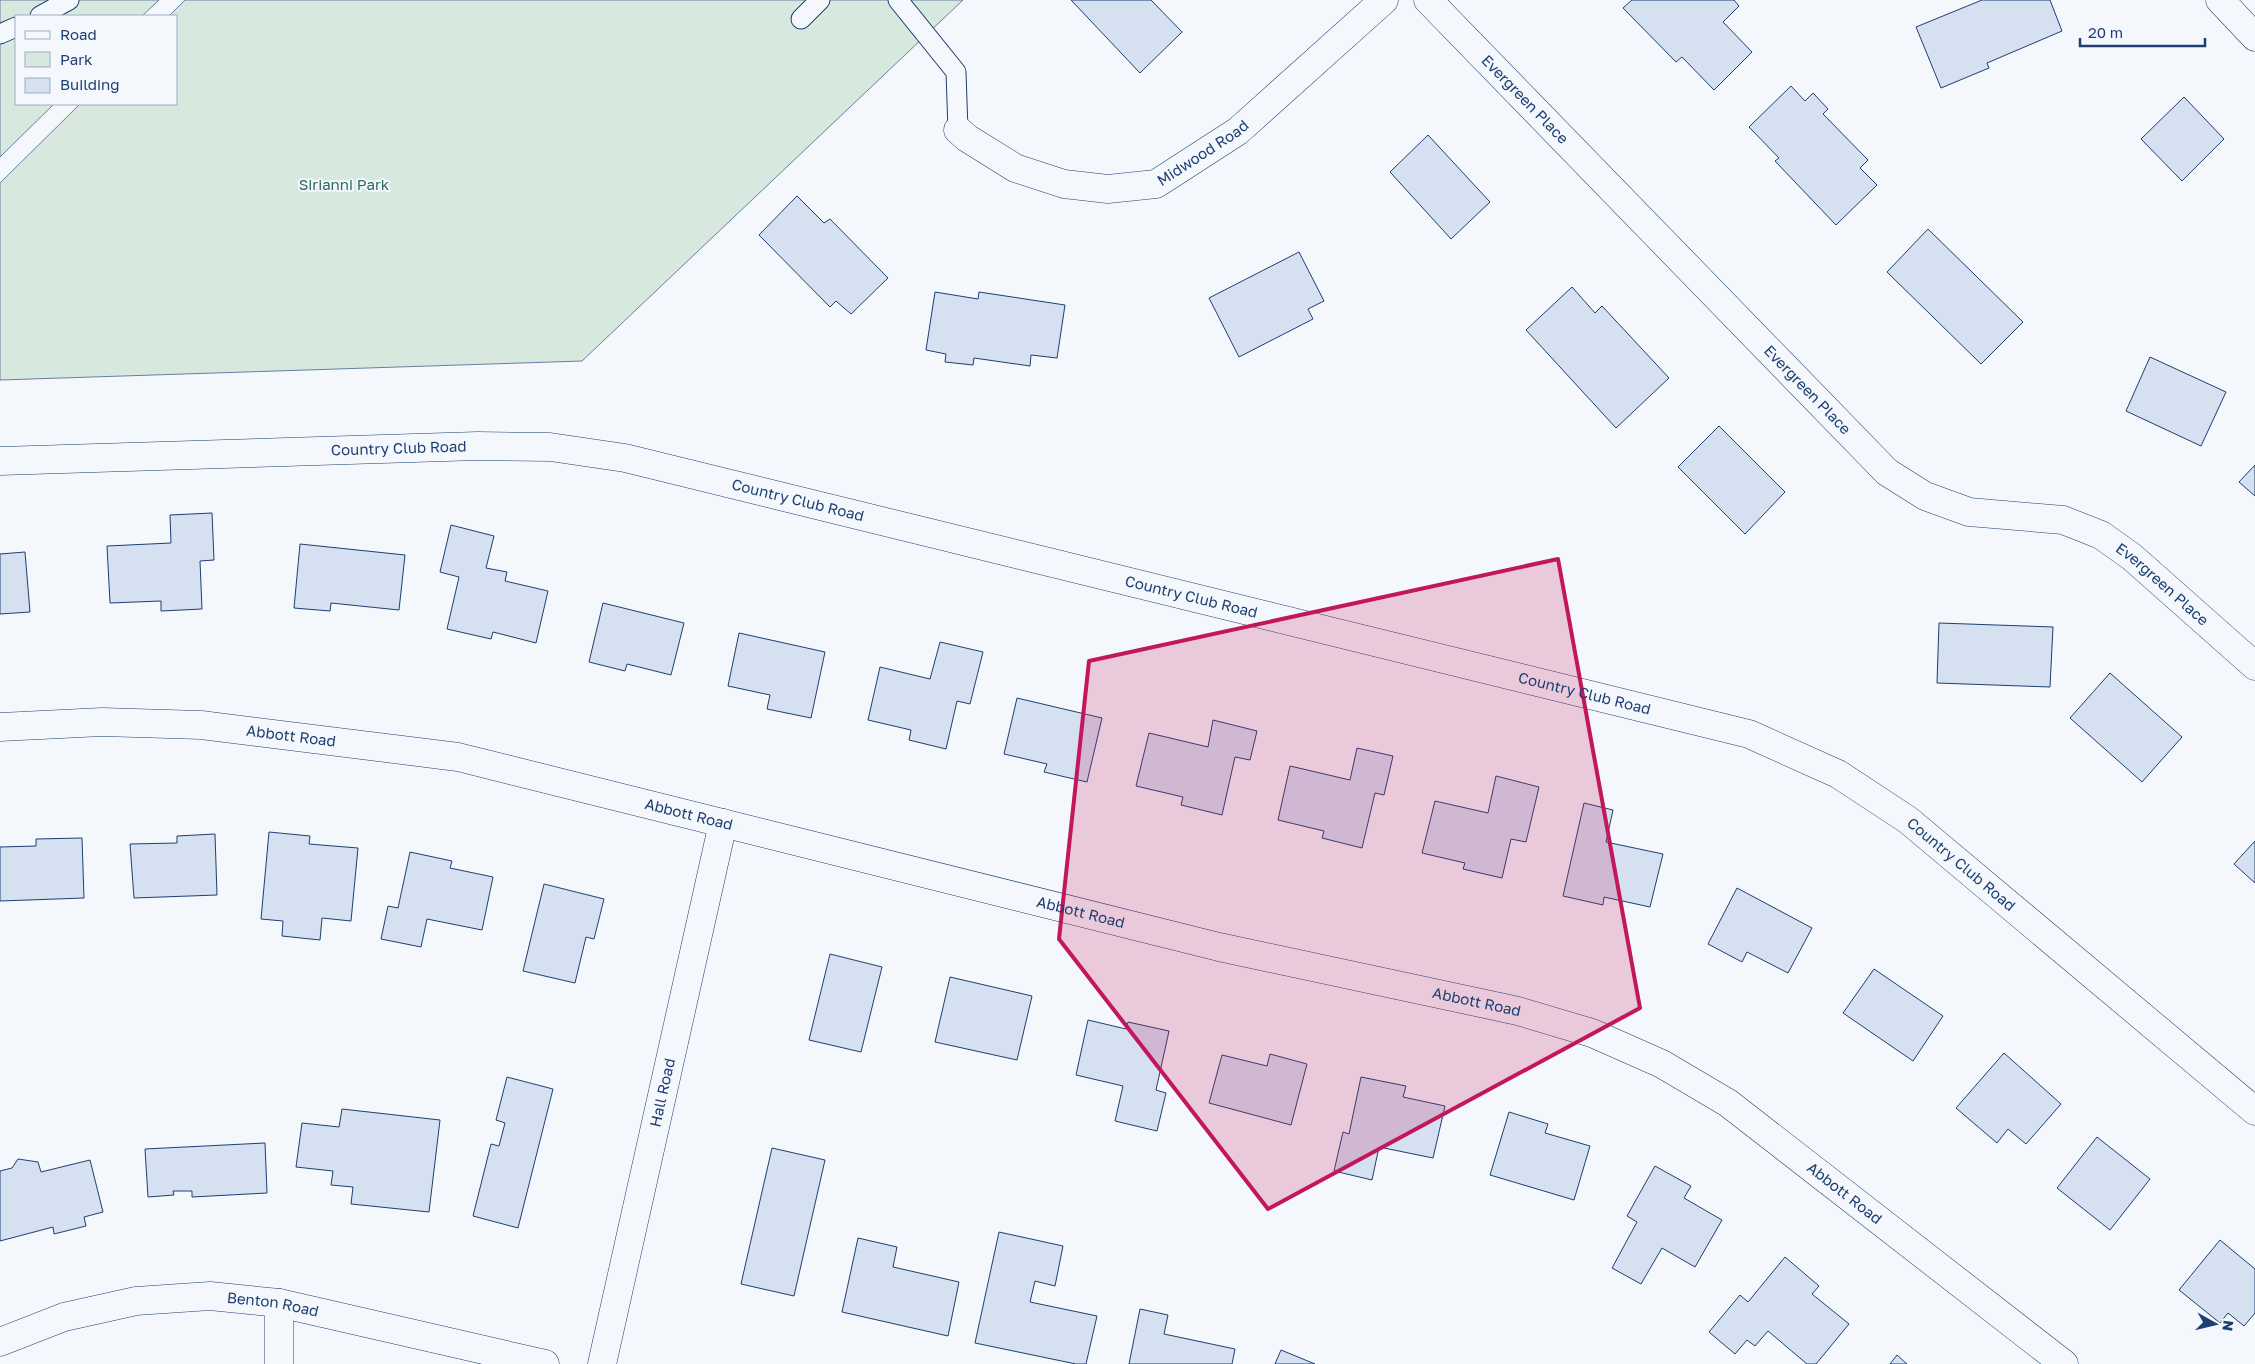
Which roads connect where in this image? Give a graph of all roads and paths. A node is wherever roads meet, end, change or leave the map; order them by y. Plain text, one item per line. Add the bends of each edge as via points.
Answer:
1 (69, 0) edge
2 (820, 0) edge
3 (898, 0) edge
4 (1384, 0) edge
5 (1428, 0) edge
6 (2220, 0) edge
7 (42, 15) edge
8 (801, 19) dead end
9 (15, 27) edge
10 (0, 34) edge
11 (2255, 37) edge
12 (958, 130) joint
13 (0, 461) edge
14 (2255, 666) edge
15 (0, 727) edge
16 (723, 823) junction
17 (2255, 1111) edge
18 (279, 1303) junction
19 (0, 1342) edge
20 (279, 1364) edge
21 (545, 1364) edge
22 (602, 1364) edge
23 (2064, 1364) edge

1 - 7 lane
2 - 8 lane
3 - 12 lane via 956,72
4 - 12 street, Midwood Road via 1238,131 1156,184 1108,189 1064,184 1015,168
5 - 14 street, Evergreen Place via 1887,472 1925,496 1969,512 2063,520 2101,535 2132,557
6 - 11 street
9 - 10 lane
13 - 17 street, Country Club Road via 478,446 550,447 625,458 1749,734 1838,774 1908,820
15 - 16 street, Abbott Road via 102,722 201,725 458,758
16 - 22 street, Hall Road
16 - 23 street, Abbott Road via 1219,947 1518,1011 1592,1033 1662,1064 1728,1103
18 - 19 street, Benton Road via 210,1296 136,1301 64,1317
18 - 20 street
18 - 21 street, Benton Road

